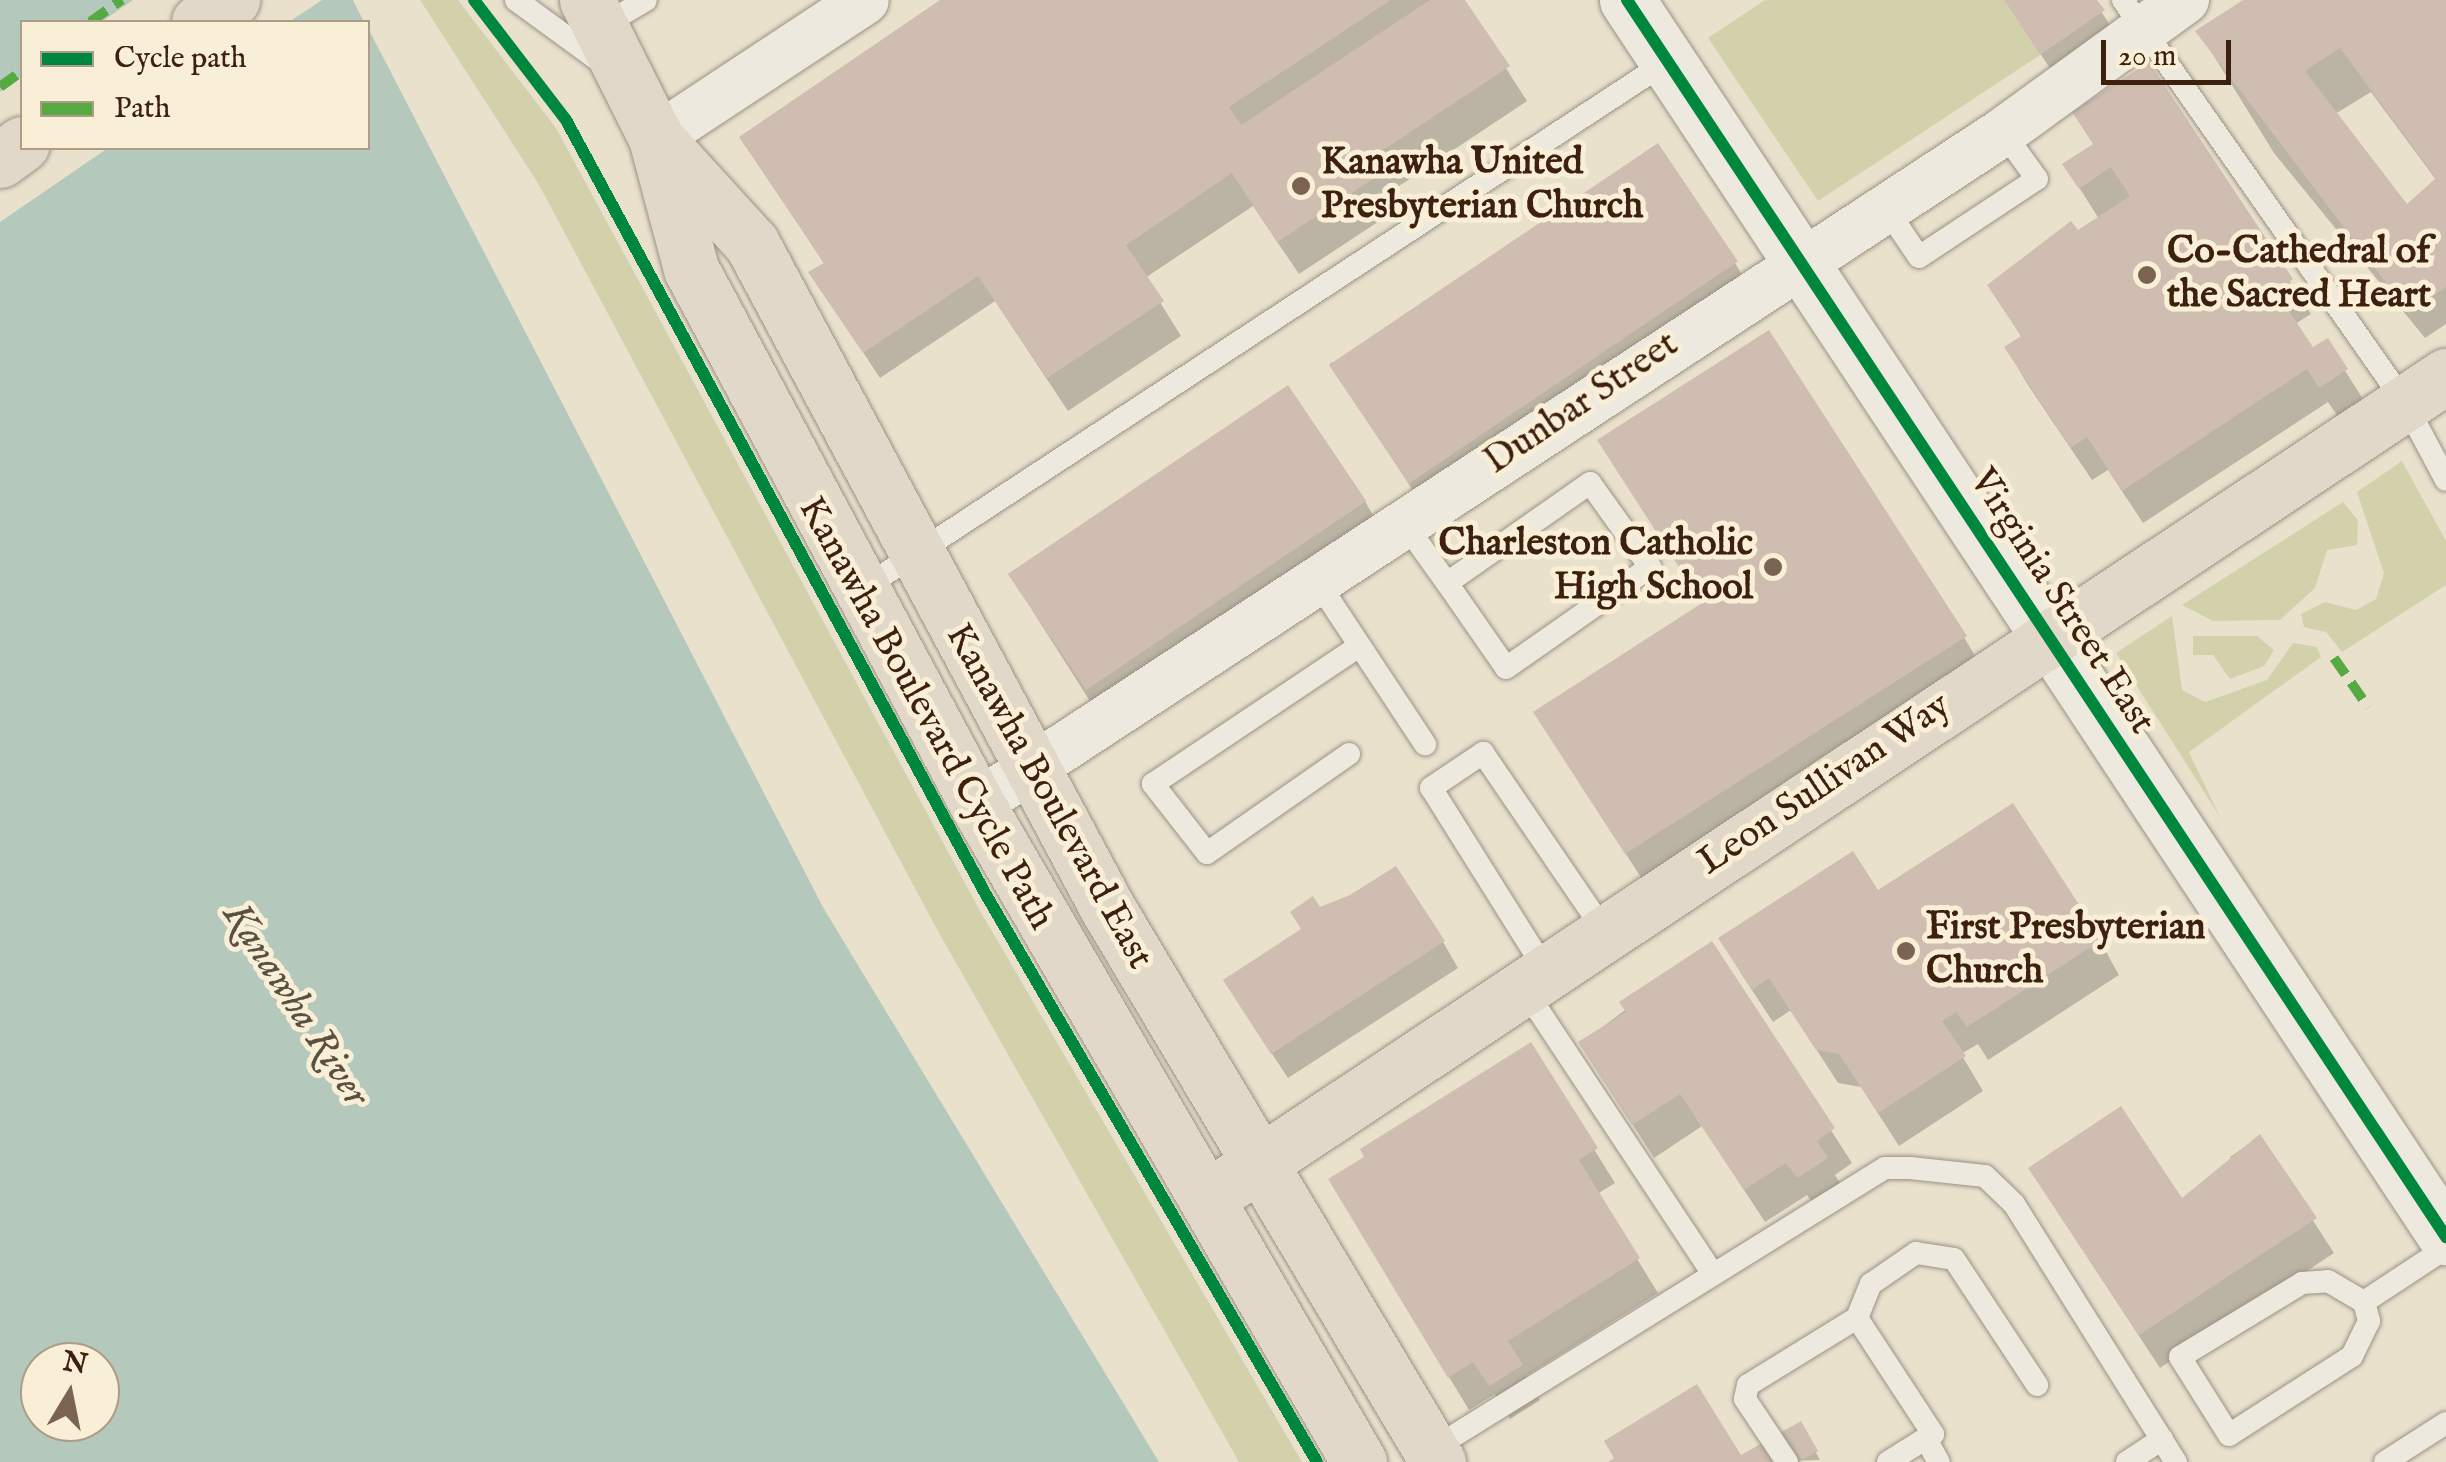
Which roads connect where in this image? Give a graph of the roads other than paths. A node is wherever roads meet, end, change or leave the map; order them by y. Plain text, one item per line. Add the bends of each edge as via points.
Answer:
1 (232, 0) edge
2 (516, 0) edge
3 (646, 0) edge
4 (866, 0) edge
5 (1627, 0) edge
6 (2185, 0) edge
7 (594, 14) edge
8 (2133, 14) edge
9 (202, 20) edge
10 (1668, 62) junction
11 (628, 83) junction
12 (656, 138) junction
13 (1801, 259) junction
14 (2425, 389) edge
15 (2446, 480) edge
16 (1404, 523) junction
17 (916, 554) junction
18 (1317, 581) junction
19 (1446, 583) junction
20 (862, 589) junction
21 (2048, 637) junction
22 (1360, 646) junction
23 (1425, 744) dead end
24 (1350, 754) dead end
25 (1033, 770) junction
26 (977, 804) junction
27 (1606, 932) junction
28 (1535, 979) junction
29 (1258, 1163) junction
30 (1207, 1199) junction
31 (2446, 1237) edge
32 (2446, 1248) edge
33 (1713, 1274) junction
34 (2364, 1302) junction
35 (1857, 1318) junction
36 (2036, 1385) dead end
37 (2446, 1423) edge
38 (1926, 1439) junction
39 (2162, 1439) junction
40 (1434, 1456) edge
41 (1359, 1462) edge
42 (1787, 1462) edge
43 (1888, 1462) edge
44 (1939, 1462) edge
45 (2126, 1462) edge
46 (2176, 1462) edge
47 (2385, 1462) edge

1 - 9 main road
2 - 11 lane
3 - 7 lane
4 - 12 street
5 - 10 main road, Virginia Street East
6 - 8 street, Dunbar Street
7 - 11 main road, Kanawha Boulevard East
8 - 13 street, Dunbar Street via 2003,132
8 - 14 lane
10 - 13 main road, Virginia Street East
10 - 17 lane
11 - 12 main road, Kanawha Boulevard East
12 - 17 main road, Kanawha Boulevard East via 752,244
12 - 20 main road, Kanawha Boulevard East via 691,269
13 - 16 street, Dunbar Street
13 - 21 main road, Virginia Street East
14 - 15 lane
14 - 21 main road, Leon Sullivan Way
16 - 18 street, Dunbar Street
16 - 19 lane
17 - 20 lane
17 - 25 main road, Kanawha Boulevard East
18 - 22 lane
18 - 25 street, Dunbar Street
19 - 19 lane via 1506,668 1650,568 1590,483
20 - 26 main road, Kanawha Boulevard East
21 - 27 main road, Leon Sullivan Way
21 - 31 main road, Virginia Street East
22 - 23 lane
22 - 24 lane via 1153,784 1206,854
25 - 26 street, Dunbar Street
25 - 29 main road, Kanawha Boulevard East
26 - 30 main road, Kanawha Boulevard East
27 - 28 main road, Leon Sullivan Way
27 - 28 lane via 1484,753 1430,788
28 - 29 main road, Leon Sullivan Way
28 - 33 lane
29 - 30 main road, Leon Sullivan Way
29 - 40 main road, Kanawha Boulevard East
30 - 41 main road, Kanawha Boulevard East
32 - 34 lane
33 - 39 lane via 1885,1168 1985,1176 2014,1204
33 - 40 lane
34 - 34 lane via 2370,1321 2352,1356 2229,1435 2180,1357 2302,1283 2338,1284
35 - 36 lane via 1893,1262 1936,1250 1954,1259
35 - 38 lane via 1934,1434
35 - 42 lane via 1748,1385 1744,1399
37 - 47 lane
38 - 43 lane
38 - 44 lane
39 - 45 lane
39 - 46 lane

